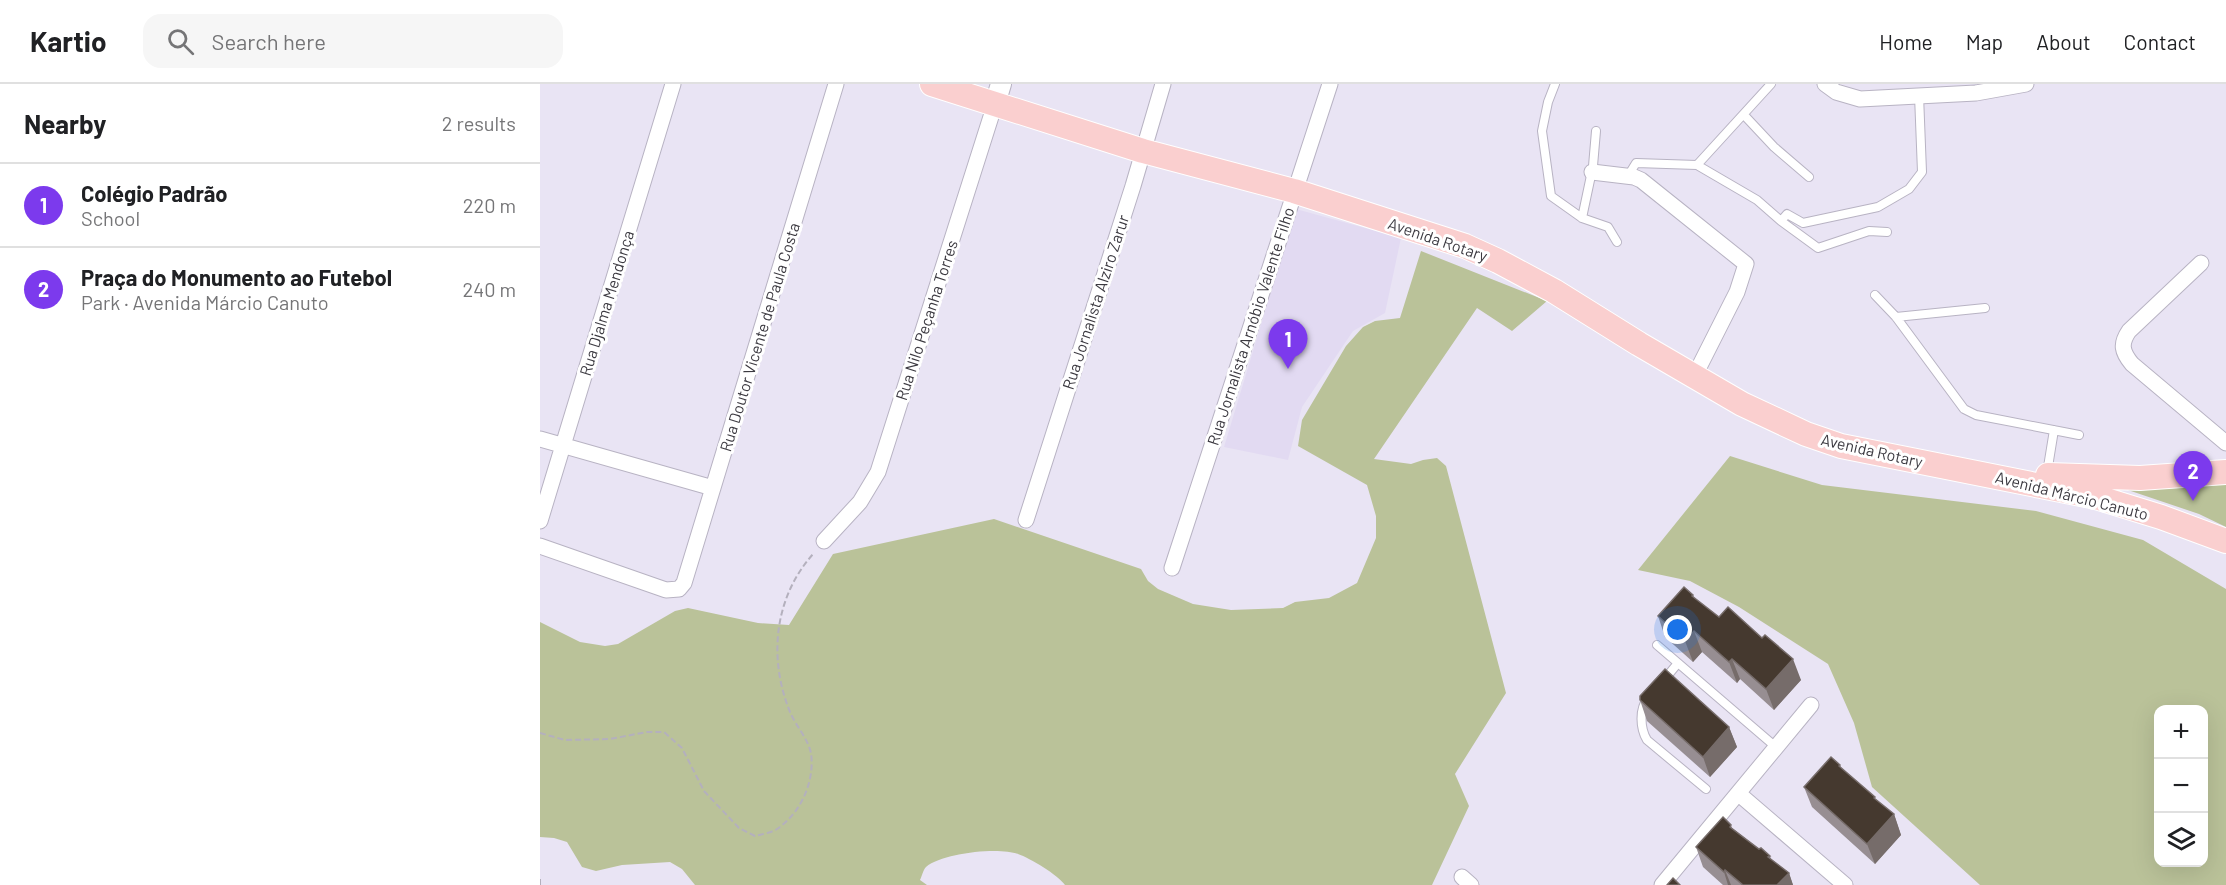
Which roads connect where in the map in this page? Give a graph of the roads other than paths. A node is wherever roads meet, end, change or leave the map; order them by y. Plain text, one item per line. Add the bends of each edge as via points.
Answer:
1 (673, 84) edge
2 (836, 84) edge
3 (932, 84) edge
4 (1163, 84) edge
5 (1330, 84) edge
6 (1556, 84) edge
7 (1771, 84) edge
8 (1824, 84) edge
9 (2024, 84) edge
10 (998, 94) edge
11 (1919, 95) junction
12 (1744, 115) junction
13 (1596, 131) dead end
14 (1143, 151) junction
15 (1697, 165) junction
16 (1592, 172) junction
17 (1628, 176) junction
18 (1809, 177) dead end
19 (1294, 191) junction
20 (1582, 218) junction
21 (1780, 221) junction
22 (1887, 232) dead end
23 (1617, 243) dead end
24 (2201, 263) dead end
25 (1875, 295) dead end
26 (1984, 308) dead end
27 (1896, 316) junction
28 (1694, 377) junction
29 (2054, 430) junction
30 (2079, 435) dead end
31 (540, 439) edge
32 (2226, 443) edge
33 (562, 446) junction
34 (2226, 472) edge
35 (1985, 473) junction
36 (2047, 475) junction
37 (713, 488) junction
38 (1026, 520) dead end
39 (540, 521) edge
40 (824, 541) road end
41 (2226, 541) edge
42 (540, 546) edge
43 (1172, 568) dead end
44 (1657, 645) dead end
45 (1678, 663) junction
46 (1811, 705) dead end
47 (1777, 748) junction
48 (1706, 789) dead end
49 (1739, 794) junction
50 (1662, 885) edge
51 (1845, 885) edge

1 - 33 street, Rua Djalma Mendonça
2 - 37 street, Rua Doutor Vicente de Paula Costa
3 - 10 main road, Avenida Rotary
4 - 14 street, Rua Jornalista Alziro Zarur
5 - 19 street, Rua Jornalista Arnóbio Valente Filho
6 - 20 lane via 1542,132 1551,196
7 - 12 lane
8 - 11 street via 1860,99
9 - 11 street via 1976,93
10 - 14 main road, Avenida Rotary
10 - 40 street, Rua Nilo Peçanha Torres via 878,472 860,502
11 - 21 lane via 1922,172 1909,189 1878,207 1803,223 1788,214
12 - 15 lane
12 - 18 lane
13 - 16 lane
14 - 19 main road, Avenida Rotary
14 - 38 street, Rua Jornalista Alziro Zarur
15 - 17 lane via 1636,163
15 - 21 lane via 1757,200
16 - 17 street
16 - 20 lane
17 - 28 street via 1650,186 1746,264 1737,292
19 - 28 main road, Avenida Rotary via 1465,246 1498,261
19 - 43 street, Rua Jornalista Arnóbio Valente Filho
20 - 23 lane via 1608,227
21 - 22 lane via 1818,248 1869,231
24 - 32 street via 2129,331 2124,339 2124,355
25 - 27 lane
26 - 27 lane
27 - 29 lane via 1964,409 1976,415
28 - 35 main road, Avenida Rotary via 1757,412 1841,446
29 - 30 lane
29 - 36 lane
31 - 33 street
33 - 37 street
33 - 39 street, Rua Djalma Mendonça
34 - 36 main road via 2140,478
35 - 36 main road
35 - 41 main road, Avenida Márcio Canuto via 2096,497
37 - 42 street, Rua Doutor Vicente de Paula Costa via 679,589 666,590
44 - 45 lane
45 - 47 lane
45 - 48 lane via 1643,704 1644,735
46 - 47 street
47 - 49 street
49 - 50 street
49 - 51 street

